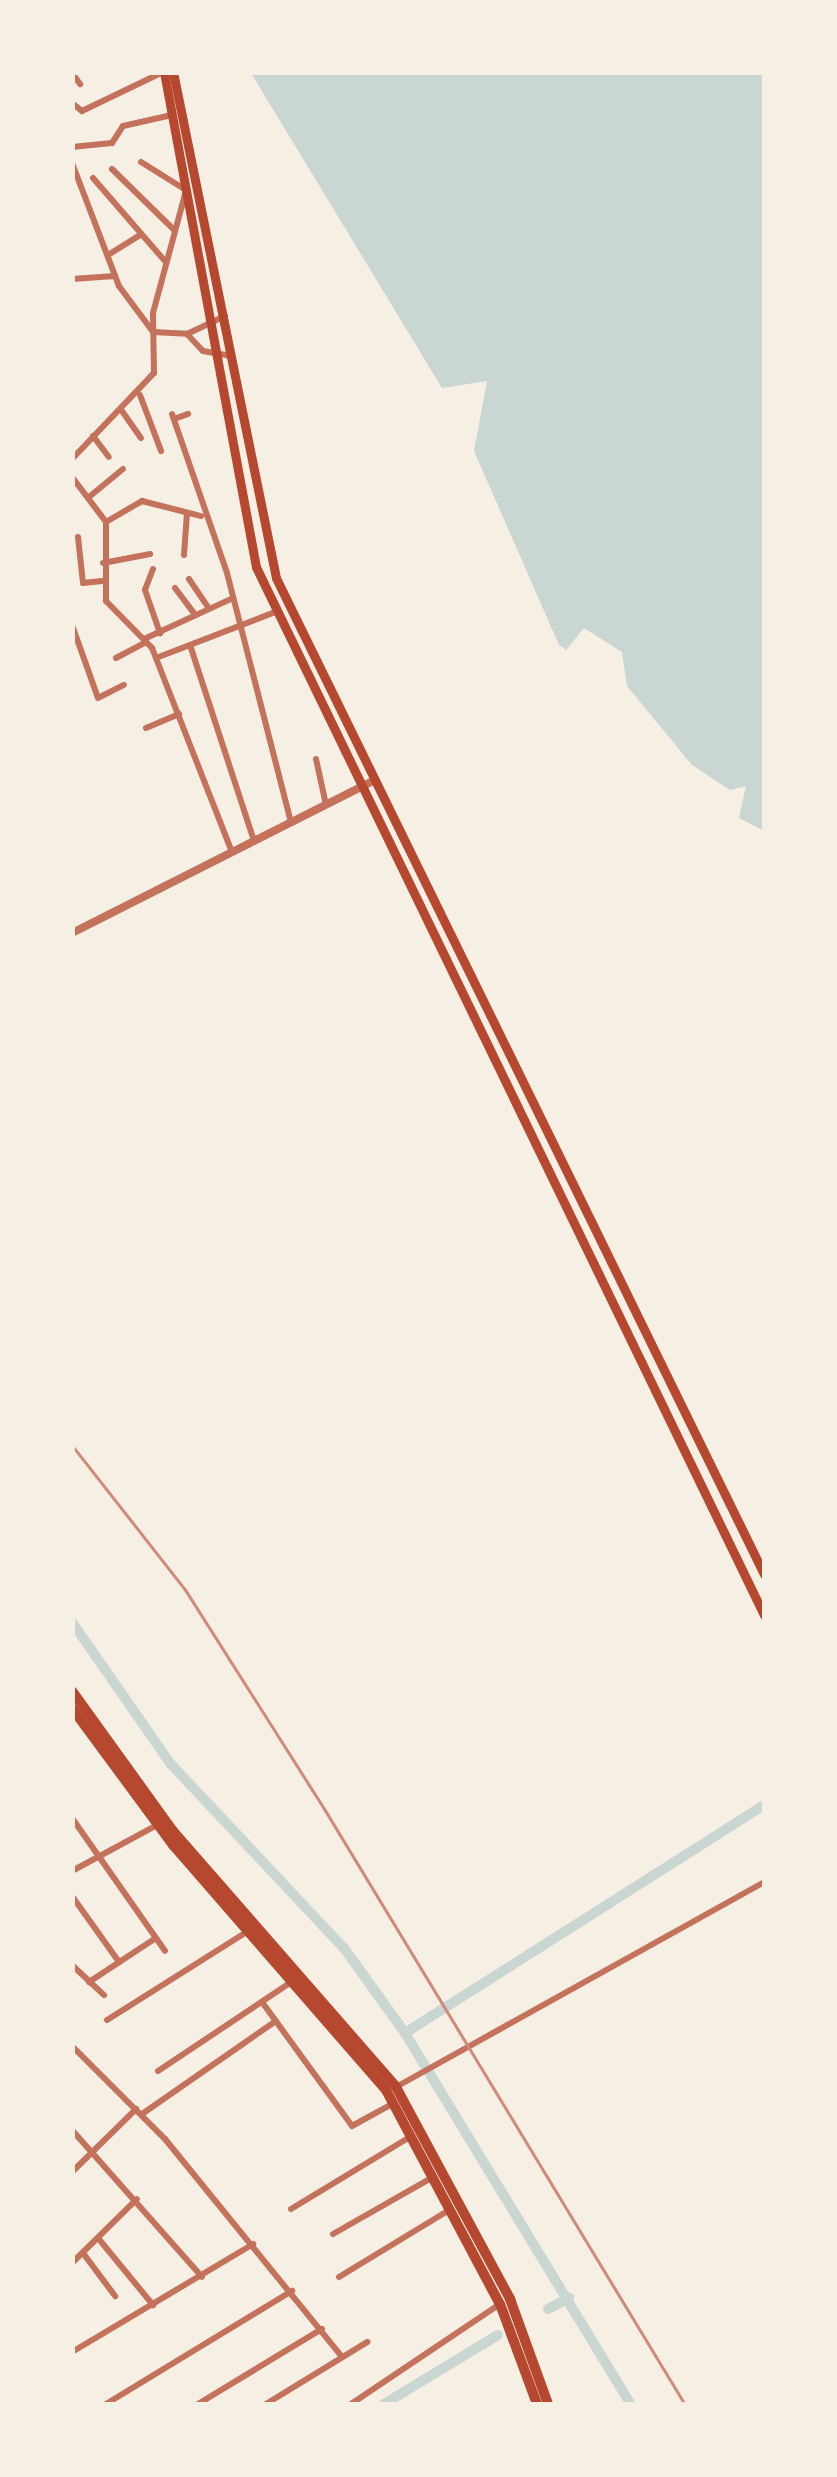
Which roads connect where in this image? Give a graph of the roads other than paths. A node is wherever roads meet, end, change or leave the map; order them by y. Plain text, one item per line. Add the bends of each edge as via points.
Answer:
1 (72, 72) edge
2 (174, 72) edge
3 (160, 73) edge
4 (80, 84) dead end
5 (72, 103) edge
6 (172, 115) junction
7 (72, 147) edge
8 (72, 162) edge
9 (141, 162) dead end
10 (112, 169) dead end
11 (93, 178) dead end
12 (187, 188) junction
13 (174, 230) junction
14 (141, 234) junction
15 (108, 255) junction
16 (166, 262) junction
17 (115, 276) junction
18 (73, 278) edge
19 (221, 316) junction
20 (152, 332) junction
21 (186, 334) junction
22 (221, 356) junction
23 (233, 356) junction
24 (140, 395) junction
25 (122, 411) junction
26 (188, 414) dead end
27 (93, 436) junction
28 (141, 438) dead end
29 (161, 451) dead end
30 (110, 457) dead end
31 (72, 459) edge
32 (124, 468) dead end
33 (72, 477) edge
34 (89, 497) junction
35 (187, 513) junction
36 (202, 516) junction
37 (106, 522) junction
38 (78, 537) dead end
39 (150, 554) dead end
40 (184, 554) dead end
41 (270, 562) junction
42 (104, 564) junction
43 (256, 567) junction
44 (152, 568) dead end
45 (188, 579) dead end
46 (102, 582) junction
47 (175, 588) dead end
48 (232, 598) junction
49 (208, 607) junction
50 (275, 612) junction
51 (195, 615) junction
52 (72, 625) edge
53 (238, 626) junction
54 (160, 633) junction
55 (146, 640) junction
56 (190, 645) junction
57 (116, 658) dead end
58 (156, 658) junction
59 (124, 685) dead end
60 (179, 714) junction
61 (146, 728) dead end
62 (316, 760) dead end
63 (375, 780) junction
64 (363, 786) junction
65 (326, 805) junction
66 (290, 822) junction
67 (254, 841) junction
68 (232, 852) junction
69 (72, 933) edge
70 (476, 978) junction
71 (462, 985) junction
72 (727, 1487) junction
73 (712, 1495) junction
74 (764, 1574) edge
75 (764, 1616) edge
76 (72, 1691) edge
77 (72, 1708) edge
78 (72, 1818) edge
79 (157, 1824) junction
80 (99, 1856) junction
81 (72, 1870) edge
82 (764, 1882) edge
83 (72, 1896) edge
84 (254, 1918) junction
85 (244, 1929) junction
86 (156, 1938) junction
87 (272, 1939) junction
88 (260, 1948) junction
89 (165, 1951) dead end
90 (119, 1962) junction
91 (72, 1965) edge
92 (293, 1981) junction
93 (90, 1982) junction
94 (104, 1995) dead end
95 (262, 2002) junction
96 (108, 2020) dead end
97 (276, 2021) junction
98 (72, 2046) edge
99 (158, 2071) dead end
100 (396, 2087) junction
101 (394, 2103) junction
102 (139, 2112) junction
103 (72, 2130) edge
104 (412, 2135) junction
105 (94, 2151) junction
106 (72, 2172) edge
107 (434, 2176) junction
108 (137, 2199) junction
109 (291, 2209) dead end
110 (450, 2210) junction
111 (333, 2234) dead end
112 (98, 2238) junction
113 (254, 2244) junction
114 (83, 2253) junction
115 (72, 2264) edge
116 (202, 2277) junction
117 (339, 2277) dead end
118 (292, 2292) junction
119 (114, 2296) dead end
120 (500, 2304) junction
121 (153, 2306) junction
122 (322, 2330) junction
123 (367, 2342) dead end
124 (72, 2352) edge
125 (342, 2357) junction
126 (106, 2404) edge
127 (198, 2404) edge
128 (266, 2404) edge
129 (351, 2404) edge
130 (537, 2404) edge
131 (548, 2404) edge

1 - 4 street
2 - 19 main road
3 - 5 street via 82,111
3 - 6 main road
6 - 7 street via 123,126 112,143
6 - 12 main road
8 - 15 street
9 - 12 street
10 - 13 street
11 - 14 street
12 - 13 street
12 - 19 main road
13 - 16 street
14 - 15 street
14 - 16 street
15 - 17 street
16 - 20 street
17 - 18 street
17 - 20 street
19 - 21 street
19 - 22 main road
19 - 23 main road
20 - 21 street
20 - 24 street via 158,360
21 - 22 street
22 - 23 street
22 - 43 main road
23 - 41 main road
24 - 25 street
24 - 29 street
25 - 27 street
25 - 28 street
26 - 36 street via 173,417
27 - 30 street
27 - 31 street
32 - 34 street
33 - 34 street
34 - 37 street
35 - 36 street
35 - 37 street via 137,502
35 - 40 street
36 - 48 street
37 - 42 street
38 - 46 street via 83,583
39 - 42 street
41 - 43 main road
41 - 63 main road
42 - 46 street
43 - 50 main road
44 - 54 street via 145,590
45 - 49 street
46 - 55 street via 117,618
47 - 51 street
48 - 49 street via 219,612
48 - 53 street
49 - 51 street
50 - 53 street
50 - 64 main road
51 - 54 street
52 - 59 street via 98,698
53 - 56 street
53 - 66 street
54 - 55 street
55 - 57 street
55 - 58 street
56 - 58 street
56 - 67 street
58 - 60 street
60 - 61 street
60 - 68 street
62 - 65 street
63 - 64 street
63 - 70 main road
64 - 65 street
64 - 71 main road
65 - 66 street
66 - 67 street
67 - 68 street
68 - 69 street
70 - 71 main road
70 - 72 main road
71 - 73 main road
72 - 73 main road
72 - 74 main road
73 - 75 main road
76 - 84 highway via 166,1821
77 - 79 highway
78 - 80 street
79 - 80 street
79 - 85 highway
80 - 81 street
80 - 86 street
82 - 100 street
83 - 90 street
84 - 85 highway
84 - 87 highway
85 - 88 highway
85 - 96 street
86 - 89 street
86 - 90 street
87 - 88 highway
87 - 100 highway
88 - 92 highway
90 - 93 street
91 - 93 street
92 - 95 street
92 - 101 highway
93 - 94 street
95 - 97 street
95 - 99 street
97 - 101 street via 352,2126
97 - 102 street
98 - 102 street
100 - 131 highway via 510,2299
101 - 104 highway
102 - 105 street
102 - 113 street
103 - 105 street
104 - 107 highway
104 - 109 street
105 - 106 street
105 - 108 street
107 - 110 highway
107 - 111 street
108 - 112 street
108 - 116 street
110 - 117 street
110 - 120 highway
112 - 114 street
112 - 121 street
113 - 116 street
113 - 118 street
114 - 115 street
114 - 119 street
116 - 121 street
118 - 122 street
118 - 126 street
120 - 129 street
120 - 130 highway
121 - 124 street
122 - 125 street
122 - 127 street
123 - 125 street
125 - 128 street

